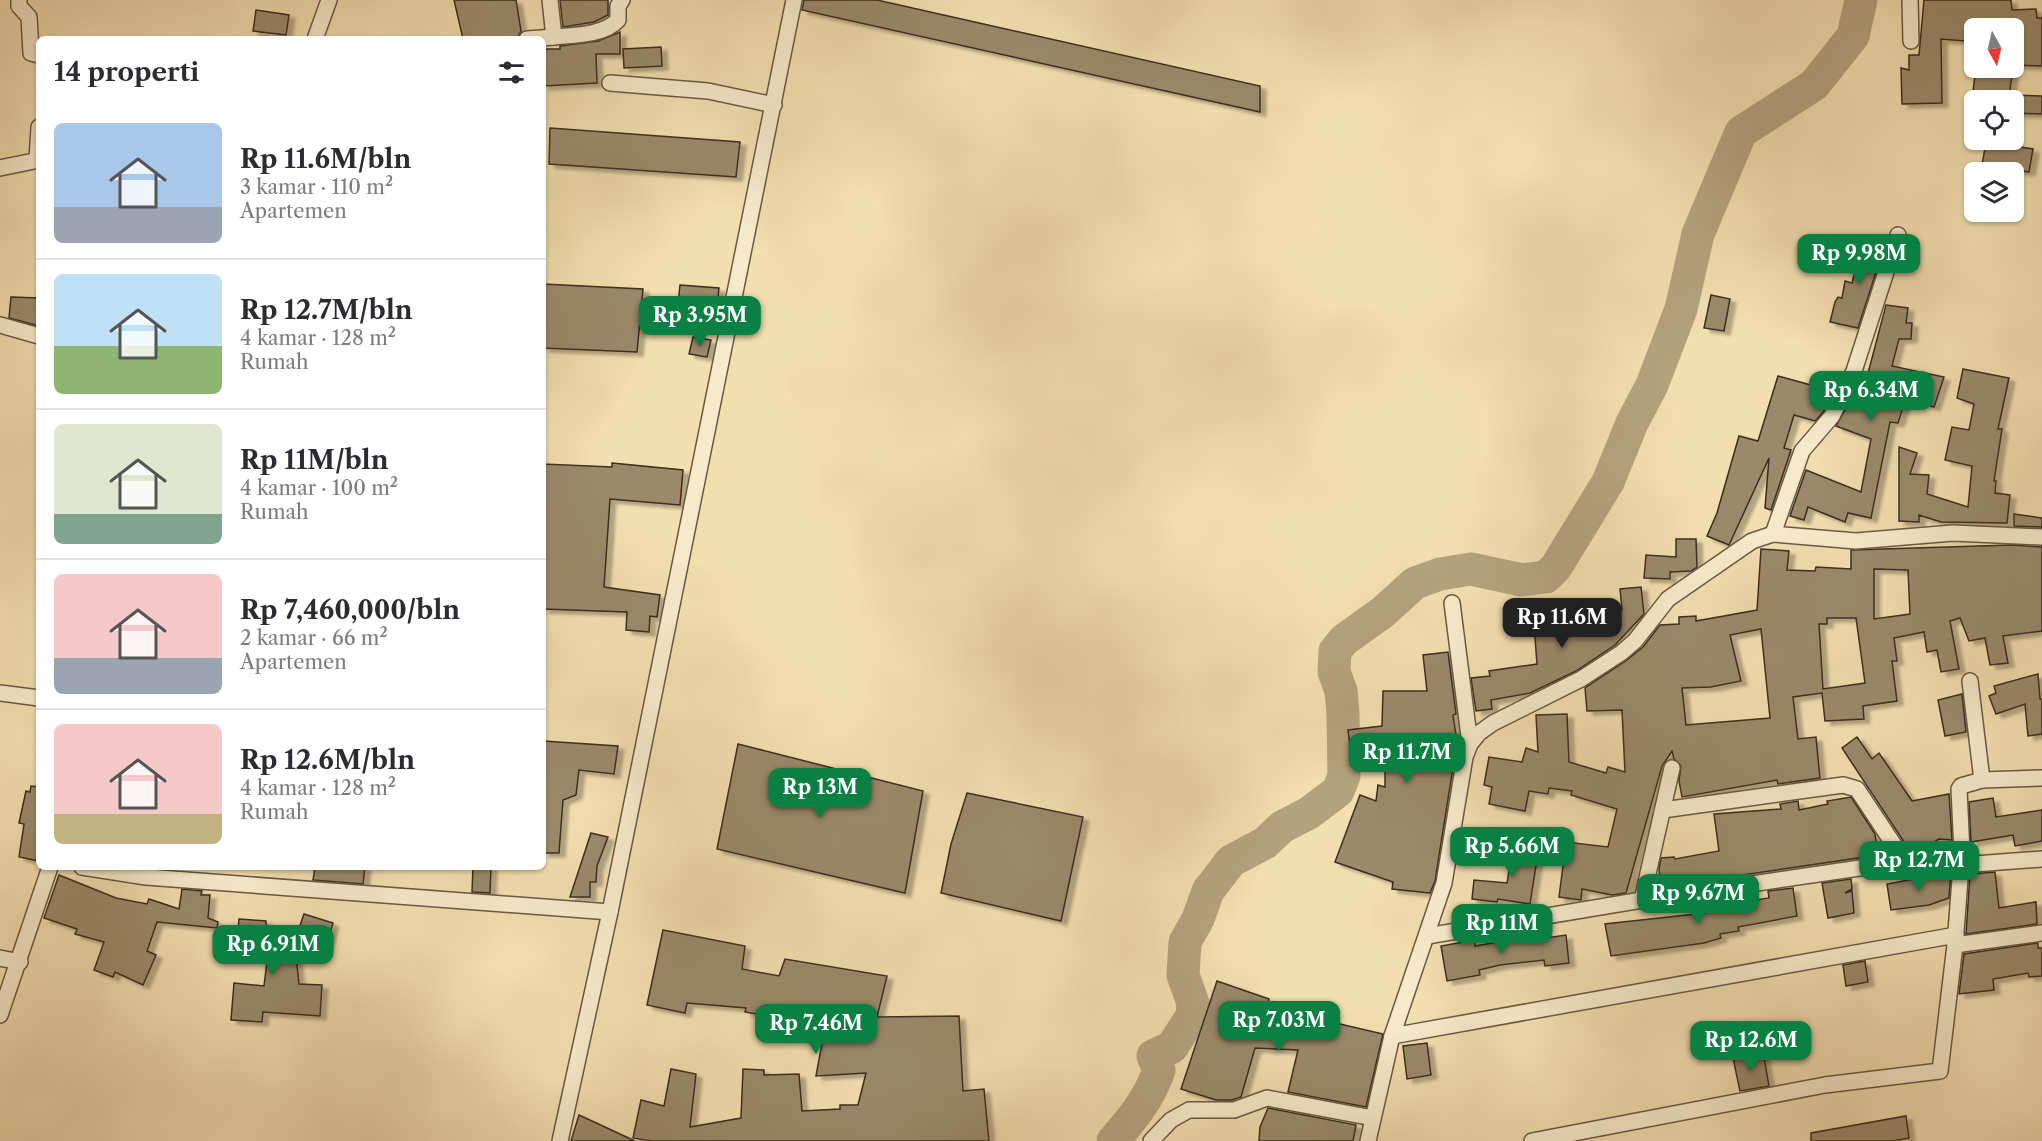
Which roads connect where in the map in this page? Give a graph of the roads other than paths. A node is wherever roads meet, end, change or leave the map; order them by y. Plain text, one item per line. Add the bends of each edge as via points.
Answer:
1 (19, 0) edge
2 (329, 0) edge
3 (550, 0) edge
4 (622, 0) edge
5 (794, 0) edge
6 (1910, 0) edge
7 (316, 36) edge
8 (554, 36) junction
9 (546, 37) edge
10 (1911, 41) dead end
11 (36, 54) edge
12 (609, 84) dead end
13 (774, 105) junction
14 (36, 160) edge
15 (0, 168) edge
16 (1898, 235) dead end
17 (0, 325) edge
18 (36, 335) edge
19 (1773, 534) junction
20 (2042, 537) edge
21 (1452, 603) dead end
22 (1970, 681) dead end
23 (7, 694) edge
24 (36, 698) edge
25 (1470, 744) junction
26 (1672, 768) dead end
27 (2042, 778) edge
28 (1982, 780) junction
29 (1663, 810) junction
30 (2042, 858) edge
31 (1962, 859) junction
32 (1904, 860) junction
33 (49, 870) edge
34 (99, 870) edge
35 (1642, 900) junction
36 (610, 912) junction
37 (2042, 933) edge
38 (1427, 936) junction
39 (1956, 940) junction
40 (0, 958) edge
41 (20, 962) junction
42 (0, 1015) edge
43 (1392, 1036) junction
44 (1373, 1118) junction
45 (560, 1141) edge
46 (1151, 1141) edge
47 (1368, 1141) edge
48 (1533, 1141) edge

1 - 11 street via 19,6 29,17 31,53
2 - 7 street
3 - 8 street
4 - 8 street via 614,25 581,35
5 - 13 street
6 - 10 street
8 - 9 street
12 - 13 street via 708,91
13 - 36 street
14 - 15 street
16 - 19 street via 1854,371 1832,416 1802,451
17 - 18 street
19 - 20 street via 1856,541 1953,533
19 - 25 street via 1752,541 1668,599 1621,653 1581,679 1493,723
21 - 25 street
22 - 28 street
23 - 24 street
25 - 38 street via 1444,883
26 - 29 street
27 - 28 street
28 - 31 street via 1959,789
29 - 32 street via 1843,784 1857,789
29 - 35 street
30 - 31 street
31 - 32 street
31 - 39 street
32 - 35 street
33 - 41 street
34 - 36 street via 146,878
35 - 38 street
36 - 45 street
37 - 39 street
38 - 43 street
39 - 43 street
39 - 48 street via 1940,1071 1825,1085
40 - 41 street
41 - 42 street
43 - 44 street
44 - 46 street via 1267,1098 1234,1110 1189,1110 1171,1120
44 - 47 street

